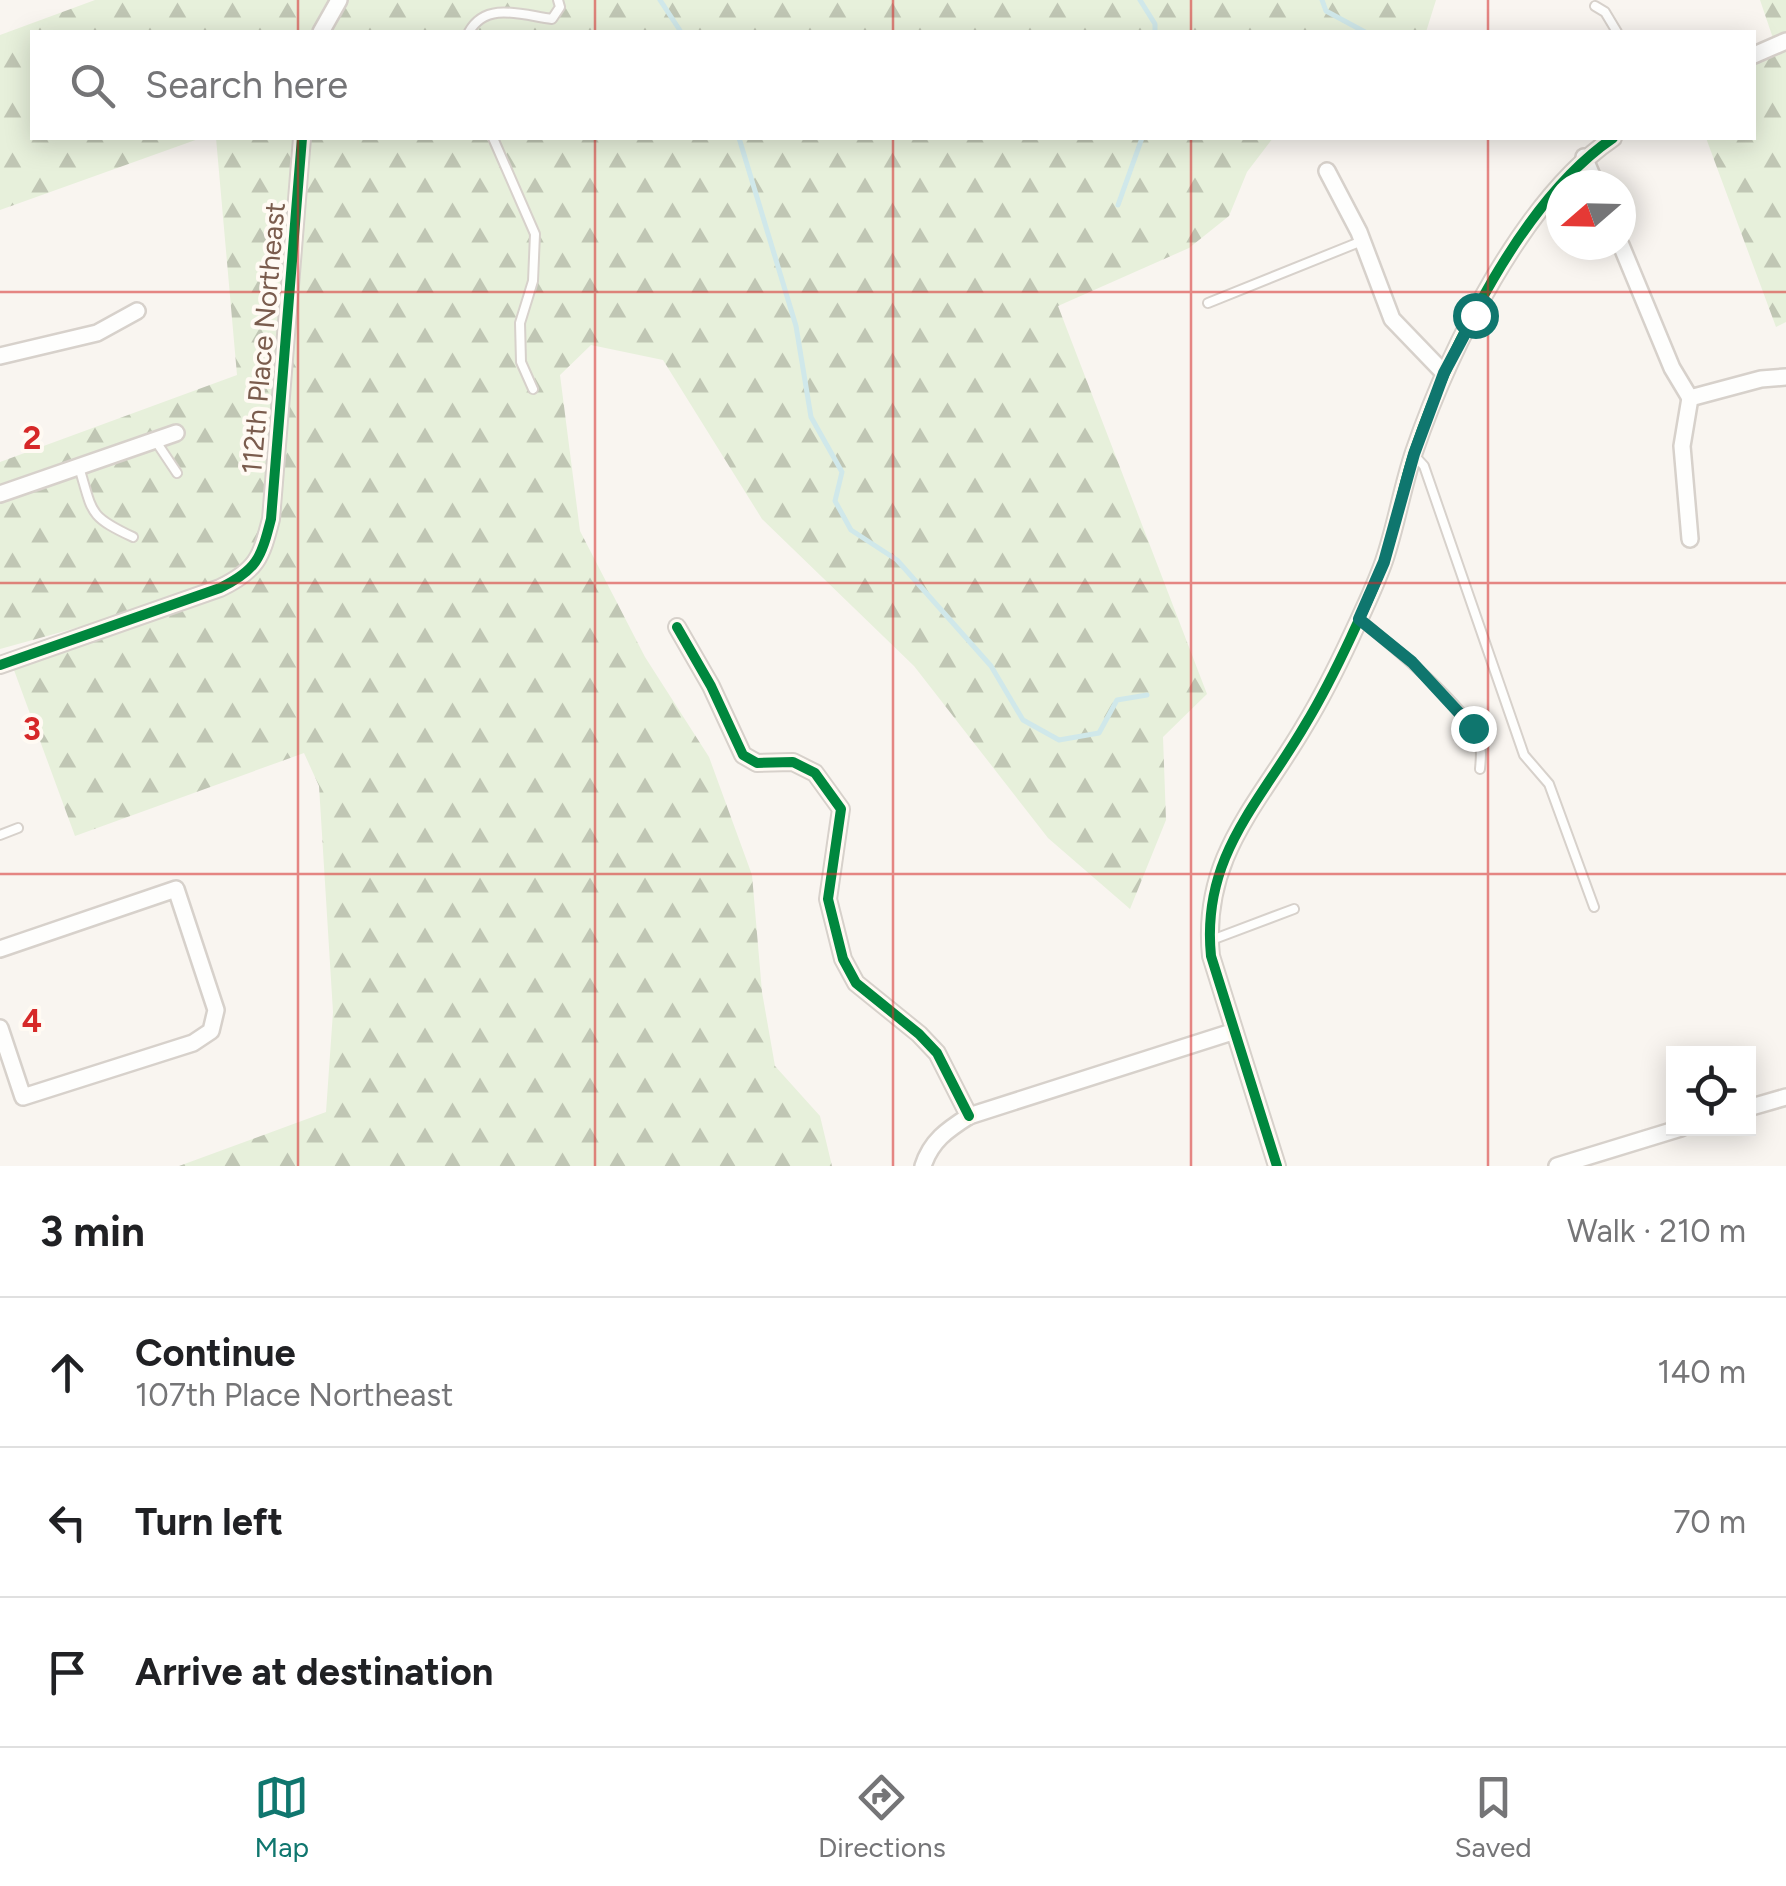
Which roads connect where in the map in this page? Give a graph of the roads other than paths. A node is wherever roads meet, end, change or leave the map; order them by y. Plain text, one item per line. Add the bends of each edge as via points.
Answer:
1 (339, 0) edge
2 (558, 0) edge
3 (1595, 6) dead end
4 (321, 30) edge
5 (470, 30) edge
6 (1616, 30) edge
7 (1786, 40) edge
8 (1756, 54) edge
9 (302, 140) edge
10 (494, 140) edge
11 (1610, 140) edge
12 (1584, 157) junction
13 (1590, 170) edge
14 (1327, 172) dead end
15 (1362, 241) junction
16 (1627, 260) edge
17 (1208, 303) dead end
18 (136, 311) dead end
19 (0, 356) edge
20 (1444, 373) junction
21 (1786, 377) edge
22 (533, 389) dead end
23 (1690, 398) junction
24 (176, 434) dead end
25 (154, 440) junction
26 (1414, 454) junction
27 (79, 467) junction
28 (177, 472) dead end
29 (0, 494) edge
30 (133, 537) dead end
31 (1690, 539) dead end
32 (1359, 619) junction
33 (677, 627) dead end
34 (0, 666) edge
35 (1480, 769) dead end
36 (18, 828) dead end
37 (0, 835) edge
38 (1594, 907) dead end
39 (1294, 909) dead end
40 (1209, 941) junction
41 (0, 950) edge
42 (0, 1028) edge
43 (1232, 1032) junction
44 (1786, 1097) edge
45 (1756, 1106) edge
46 (969, 1116) junction
47 (1666, 1133) edge
48 (923, 1166) edge
49 (1277, 1166) edge
50 (1557, 1166) edge

1 - 4 street
2 - 5 lane via 552,19 492,11
3 - 6 lane
7 - 8 street
9 - 34 street, 112th Place Northeast via 271,519 258,564 220,588
10 - 22 lane via 535,234 533,281 520,323 521,362
11 - 12 street
12 - 13 street
12 - 20 street via 1531,218
14 - 15 street
15 - 17 lane
15 - 20 street via 1392,318
16 - 23 street
18 - 19 street via 97,332
20 - 26 street
21 - 23 street
23 - 31 street via 1682,446
24 - 25 street
25 - 27 street
25 - 28 lane
26 - 32 street via 1384,562
26 - 38 lane via 1424,466 1524,754 1550,784
27 - 29 street
27 - 30 lane via 102,522
32 - 35 lane via 1412,662 1473,728
32 - 40 street via 1306,724 1224,854 1207,922
33 - 46 street via 744,756 793,762 815,773 842,809 828,899 843,959 856,983 937,1053
36 - 37 lane
39 - 40 lane
40 - 43 street
41 - 42 street via 176,889 216,1010 211,1032 193,1043 23,1097
43 - 46 street
43 - 49 street
44 - 45 street
46 - 48 street via 929,1148
47 - 50 street

